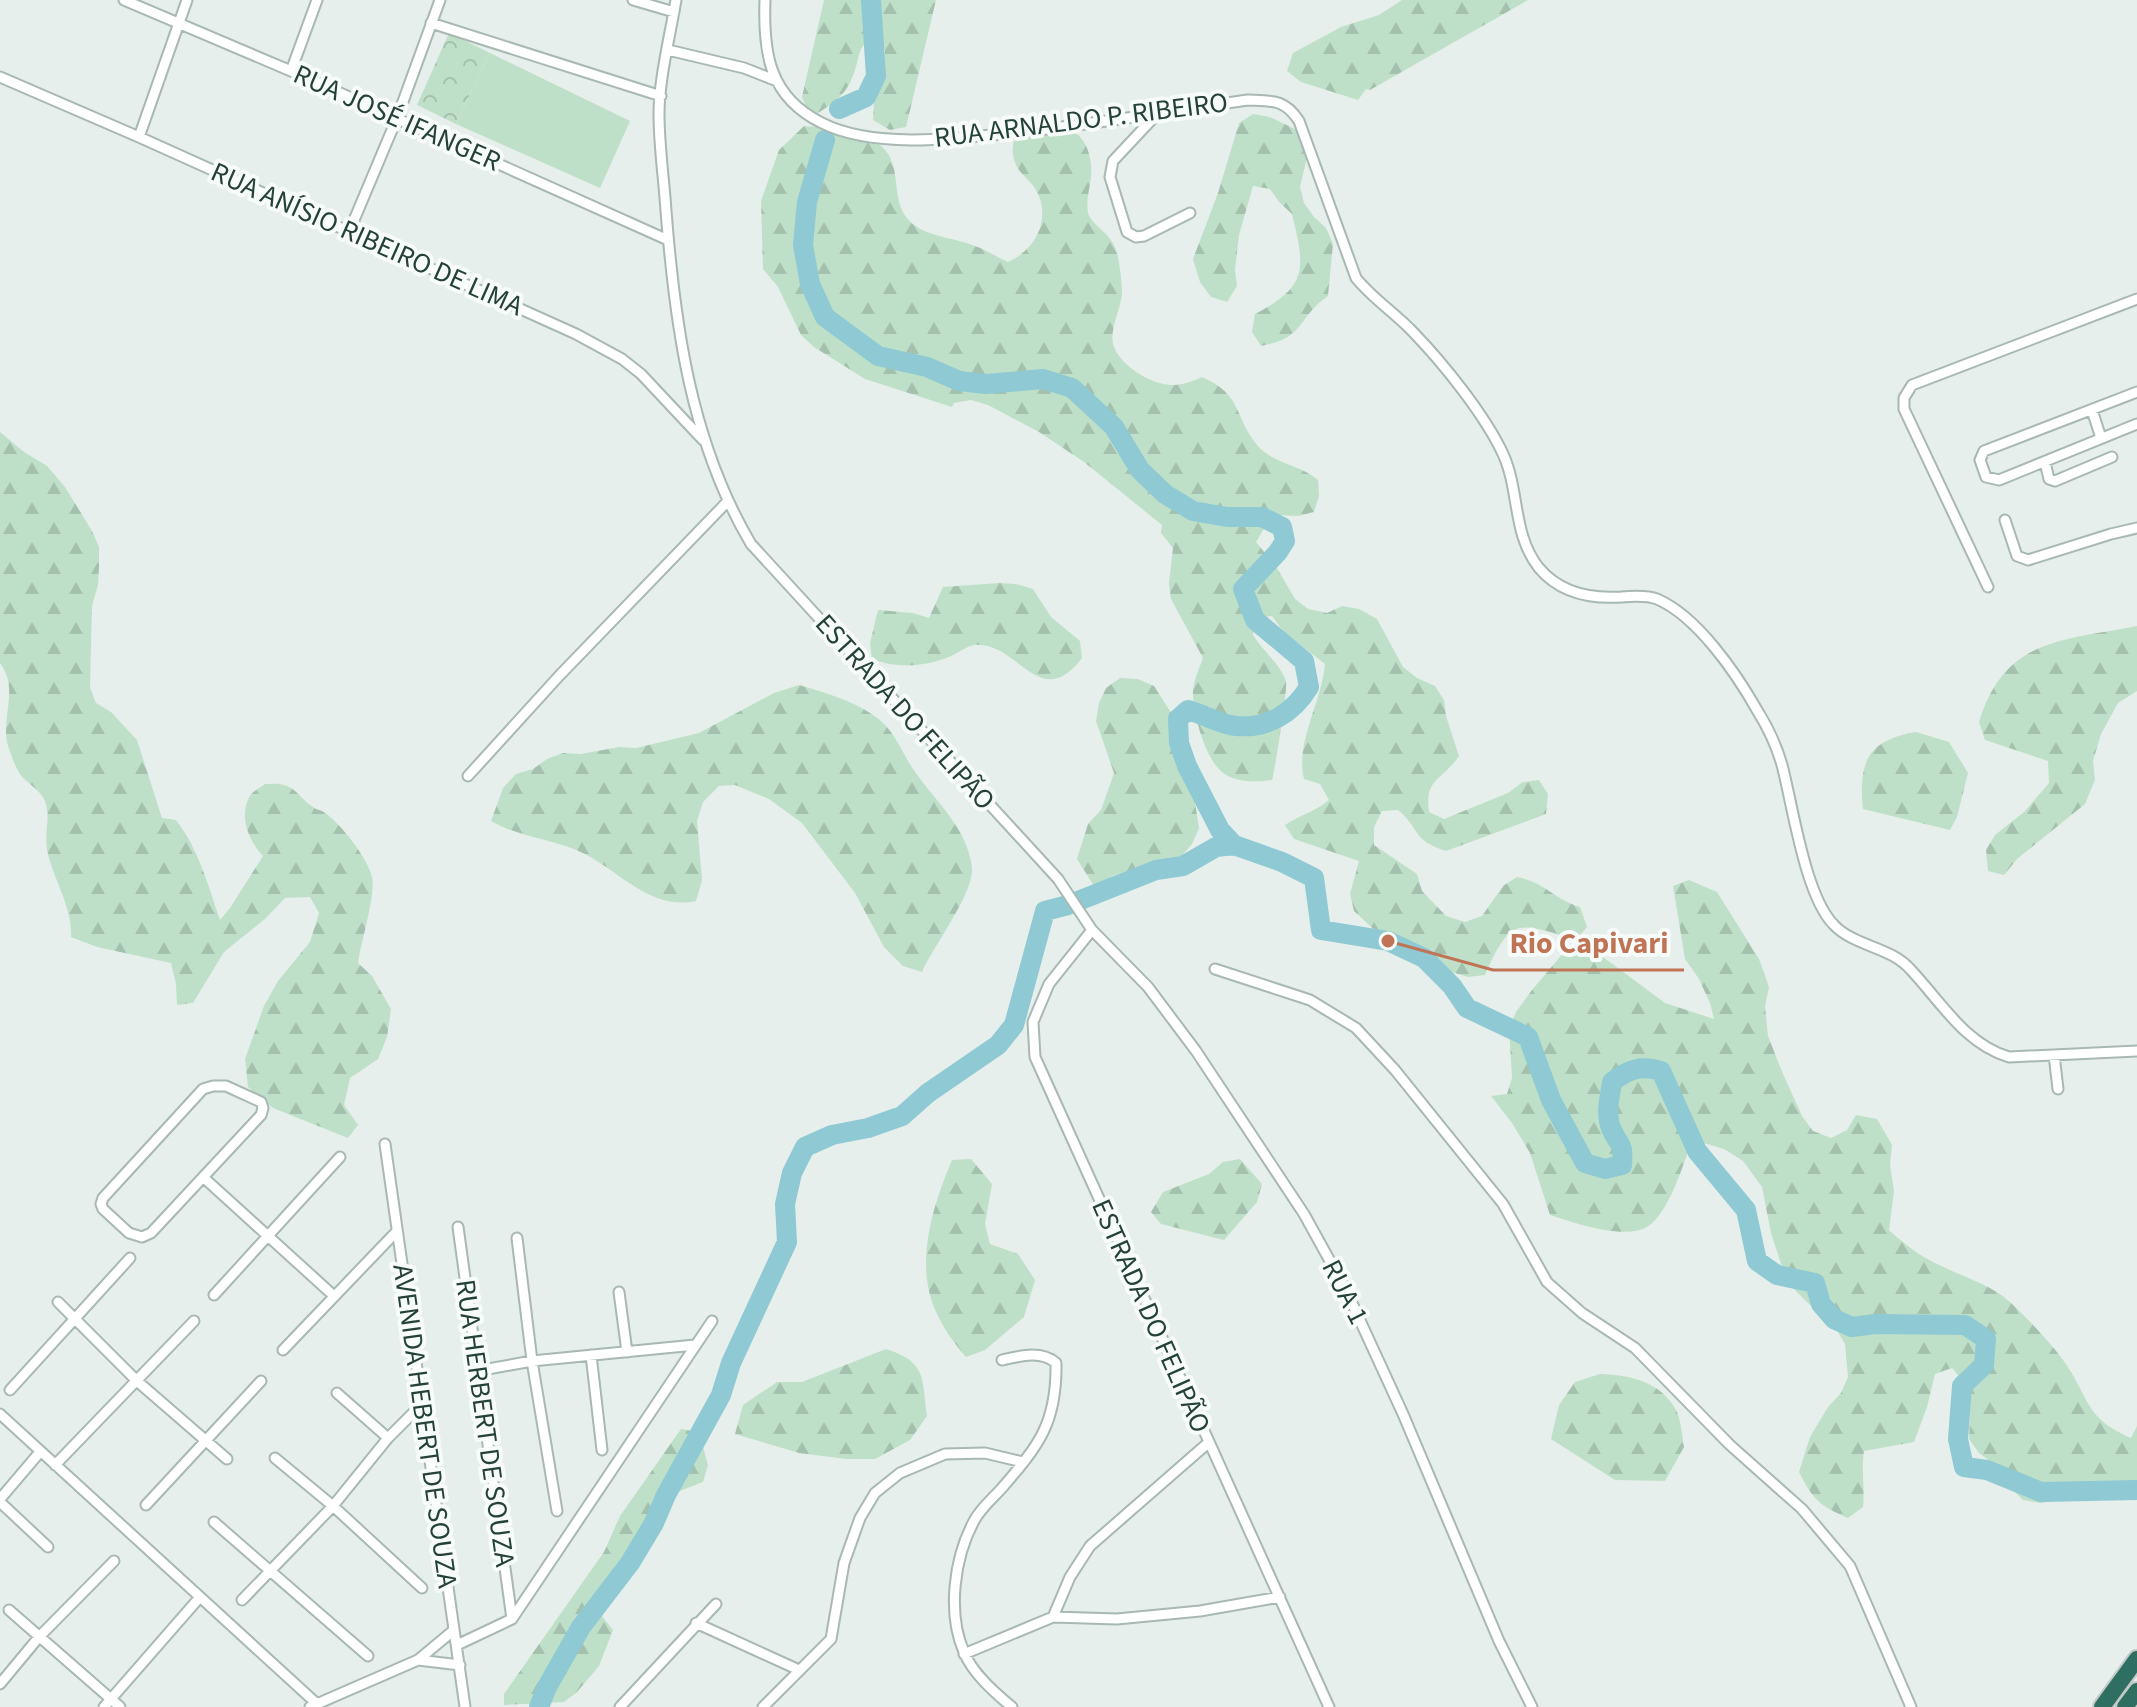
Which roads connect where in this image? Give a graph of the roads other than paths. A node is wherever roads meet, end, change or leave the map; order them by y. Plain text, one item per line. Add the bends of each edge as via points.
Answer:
1 (124, 0) edge
2 (187, 0) edge
3 (317, 0) edge
4 (440, 0) edge
5 (633, 0) edge
6 (676, 0) edge
7 (765, 0) edge
8 (643, 2) edge
9 (674, 12) junction
10 (179, 23) junction
11 (431, 23) junction
12 (668, 50) junction
13 (291, 71) junction
14 (0, 77) edge
15 (777, 81) junction
16 (661, 96) junction
17 (1158, 113) junction
18 (397, 118) junction
19 (139, 137) junction
20 (1190, 213) dead end
21 (349, 232) junction
22 (668, 240) junction
23 (2137, 299) edge
24 (2137, 392) edge
25 (2092, 410) junction
26 (2137, 424) edge
27 (2101, 438) junction
28 (705, 443) junction
29 (2112, 457) dead end
30 (2045, 462) junction
31 (728, 501) junction
32 (2005, 520) dead end
33 (2137, 528) edge
34 (1988, 587) dead end
35 (468, 776) dead end
36 (1085, 921) joint
37 (1092, 930) junction
38 (1215, 969) dead end
39 (2137, 1051) edge
40 (2054, 1055) junction
41 (2058, 1089) dead end
42 (385, 1144) dead end
43 (340, 1157) dead end
44 (203, 1177) junction
45 (458, 1227) dead end
46 (397, 1231) junction
47 (270, 1237) junction
48 (517, 1238) dead end
49 (130, 1258) dead end
50 (619, 1292) dead end
51 (214, 1295) dead end
52 (334, 1296) junction
53 (58, 1302) dead end
54 (75, 1318) junction
55 (194, 1321) dead end
56 (712, 1321) dead end
57 (695, 1345) junction
58 (283, 1350) dead end
59 (627, 1352) junction
60 (591, 1355) junction
61 (1002, 1360) dead end
62 (532, 1361) junction
63 (477, 1371) junction
64 (137, 1381) junction
65 (261, 1381) dead end
66 (10, 1390) dead end
67 (337, 1393) dead end
68 (422, 1404) junction
69 (0, 1414) edge
70 (388, 1438) junction
71 (207, 1441) junction
72 (1208, 1443) junction
73 (602, 1450) dead end
74 (40, 1452) junction
75 (275, 1458) dead end
76 (227, 1459) dead end
77 (1023, 1462) junction
78 (55, 1465) junction
79 (0, 1501) edge
80 (146, 1505) dead end
81 (333, 1506) junction
82 (557, 1511) dead end
83 (214, 1522) dead end
84 (48, 1547) dead end
85 (114, 1561) dead end
86 (272, 1570) junction
87 (422, 1588) dead end
88 (200, 1597) junction
89 (1280, 1597) junction
90 (242, 1600) dead end
91 (716, 1604) dead end
92 (9, 1610) dead end
93 (1053, 1617) junction
94 (512, 1619) junction
95 (696, 1623) junction
96 (454, 1630) junction
97 (39, 1637) junction
98 (457, 1645) junction
99 (964, 1654) junction
100 (368, 1656) dead end
101 (2137, 1659) edge
102 (418, 1660) junction
103 (460, 1665) junction
104 (799, 1670) junction
105 (0, 1684) edge
106 (2137, 1691) edge
107 (107, 1703) edge
108 (313, 1705) edge
109 (120, 1707) edge
110 (465, 1707) edge
111 (620, 1707) edge
112 (763, 1707) edge
113 (1012, 1707) edge
114 (1329, 1707) edge
115 (1532, 1707) edge
116 (1911, 1707) edge
117 (2102, 1707) edge
118 (2125, 1707) edge

1 - 10 street, RUA JOSÉ IFANGER
2 - 10 street
3 - 13 street
4 - 11 street
5 - 8 street
6 - 9 street
7 - 15 street, RUA ARNALDO P. RIBEIRO via 767,60
8 - 9 street
9 - 12 street
10 - 13 street, RUA JOSÉ IFANGER
10 - 19 street
11 - 16 street
11 - 18 street
12 - 15 street
12 - 16 street
13 - 18 street, RUA JOSÉ IFANGER
14 - 19 street, RUA ANÍSIO RIBEIRO DE LIMA
15 - 17 street, RUA ARNALDO P. RIBEIRO via 805,113 822,123 891,138 945,140
16 - 22 street
17 - 20 street via 1110,168 1127,232 1144,236
17 - 40 street, RUA ARNALDO P. RIBEIRO via 1248,100 1274,101 1291,109 1356,278 1443,365 1472,405 1503,455 1526,549 1540,570 1581,595 1655,598 1709,640 1757,710 1781,761 1811,882 1834,926 1909,967 1949,1016 1990,1051 2009,1057
18 - 21 street
18 - 22 street, RUA JOSÉ IFANGER
19 - 21 street, RUA ANÍSIO RIBEIRO DE LIMA
21 - 28 street, RUA ANÍSIO RIBEIRO DE LIMA via 622,359 662,393
22 - 28 street via 678,331
23 - 34 street via 1907,391 1904,409
24 - 25 street
25 - 27 street
25 - 30 street via 1984,451 1980,460 1993,481
26 - 27 street
27 - 30 street
28 - 31 street, ESTRADA DO FELIPÃO
29 - 30 street via 2055,481 2049,479
31 - 35 street
31 - 36 street, ESTRADA DO FELIPÃO via 751,544 1058,879
32 - 33 street via 2017,556 2028,560
36 - 37 street, RUA 1
37 - 72 street, ESTRADA DO FELIPÃO via 1049,984 1033,1022 1035,1057
37 - 115 street, RUA 1 via 1148,987 1196,1051 1311,1227 1346,1290
38 - 116 street via 1310,1000 1356,1028 1503,1204 1547,1282 1635,1348 1802,1509 1850,1566
39 - 40 street, RUA ARNALDO P. RIBEIRO
40 - 41 street
42 - 46 street, AVENIDA HEBERT DE SOUZA
43 - 47 street
44 - 44 street via 261,1115 261,1102 226,1086 203,1089 101,1204 129,1233 142,1237
44 - 47 street
45 - 63 street, RUA HERBERT DE SOUZA
46 - 52 street
46 - 68 street, AVENIDA HEBERT DE SOUZA
47 - 51 street
47 - 52 street
48 - 62 street
49 - 54 street
50 - 59 street
52 - 58 street
53 - 54 street
54 - 64 street
54 - 66 street
55 - 64 street
56 - 57 street
57 - 59 street
57 - 94 street
59 - 60 street
60 - 62 street
60 - 73 street
61 - 77 street via 1047,1356 1056,1363 1046,1428
62 - 63 street
62 - 82 street
63 - 94 street, RUA HERBERT DE SOUZA
64 - 71 street
64 - 78 street
65 - 71 street
67 - 70 street
68 - 70 street
68 - 96 street, AVENIDA HEBERT DE SOUZA
69 - 74 street
70 - 81 street
71 - 76 street
71 - 80 street
72 - 89 street, ESTRADA DO FELIPÃO
72 - 93 street via 1090,1546
74 - 78 street
74 - 79 street
75 - 81 street
77 - 99 street via 974,1519 965,1544 955,1584
77 - 104 street via 985,1453 945,1454 900,1473 875,1493 844,1563 831,1639
78 - 88 street
79 - 84 street
81 - 86 street
81 - 87 street
83 - 86 street
85 - 97 street
86 - 90 street
86 - 100 street
88 - 107 street
88 - 108 street
89 - 93 street via 1117,1619
89 - 114 street, ESTRADA DO FELIPÃO
91 - 95 street
92 - 97 street
93 - 99 street
94 - 98 street
95 - 104 street
95 - 111 street
96 - 98 street, AVENIDA HEBERT DE SOUZA
96 - 102 street
97 - 105 street
97 - 107 street
98 - 103 street, AVENIDA HEBERT DE SOUZA
99 - 113 street via 992,1691
101 - 117 highway
102 - 103 street
102 - 108 street
103 - 110 street, AVENIDA HEBERT DE SOUZA
104 - 112 street
106 - 118 highway
107 - 109 street

